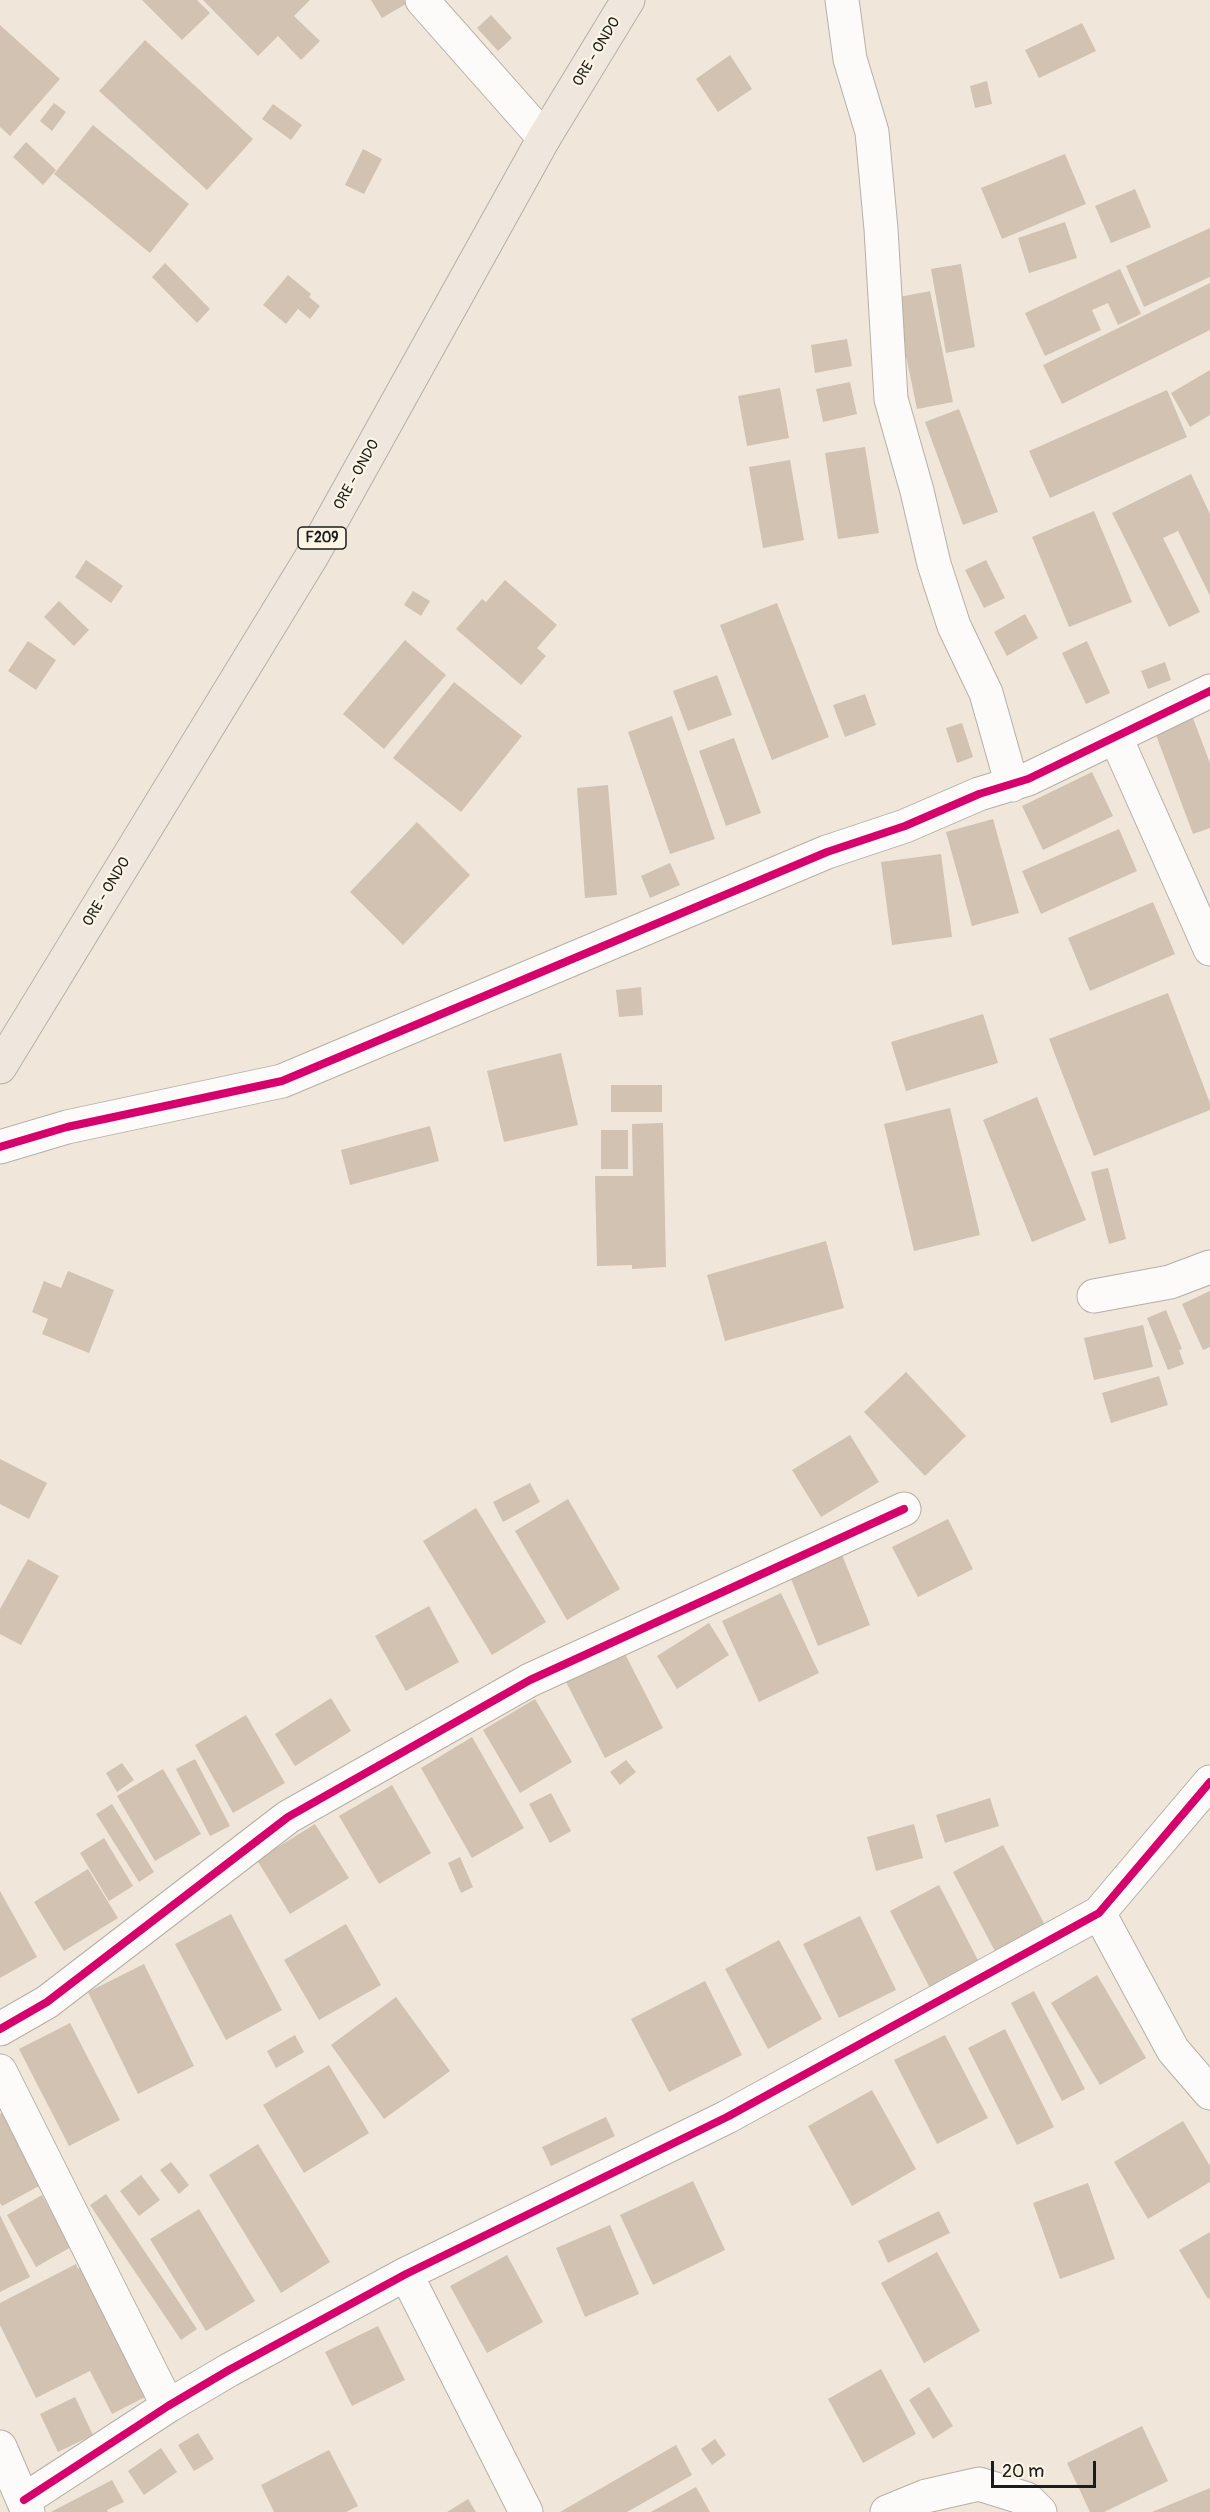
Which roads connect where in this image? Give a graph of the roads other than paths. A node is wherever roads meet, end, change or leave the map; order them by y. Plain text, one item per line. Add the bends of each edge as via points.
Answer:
1 (422, 0) edge
2 (628, 0) edge
3 (842, 0) edge
4 (544, 138) junction
5 (1210, 692) edge
6 (1116, 738) junction
7 (1012, 785) junction
8 (1210, 949) edge
9 (0, 1067) edge
10 (0, 1147) edge
11 (1210, 1267) edge
12 (1094, 1296) dead end
13 (904, 1509) dead end
14 (1210, 1782) edge
15 (1099, 1913) junction
16 (0, 2029) edge
17 (0, 2071) edge
18 (1210, 2093) edge
19 (406, 2274) junction
20 (168, 2406) junction
21 (0, 2447) edge
22 (26, 2506) edge
23 (526, 2512) edge
24 (887, 2512) edge
25 (1040, 2512) edge

1 - 4 street
2 - 4 main road, ORE - ONDO / F209
3 - 7 street via 850,59 872,132 882,229 891,399 934,564 954,626 986,693
4 - 9 main road, ORE - ONDO / F209 via 312,556
5 - 6 street
6 - 7 street
6 - 8 street
7 - 10 street via 827,852 282,1081 67,1127
11 - 12 street via 1170,1282
13 - 16 street via 530,1680 288,1817 47,2002
14 - 15 street
15 - 18 street via 1173,2049
15 - 19 street via 728,2117
17 - 20 street
19 - 20 street
19 - 23 street
20 - 22 street
21 - 22 street
24 - 25 street via 926,2496 980,2484 1028,2499

